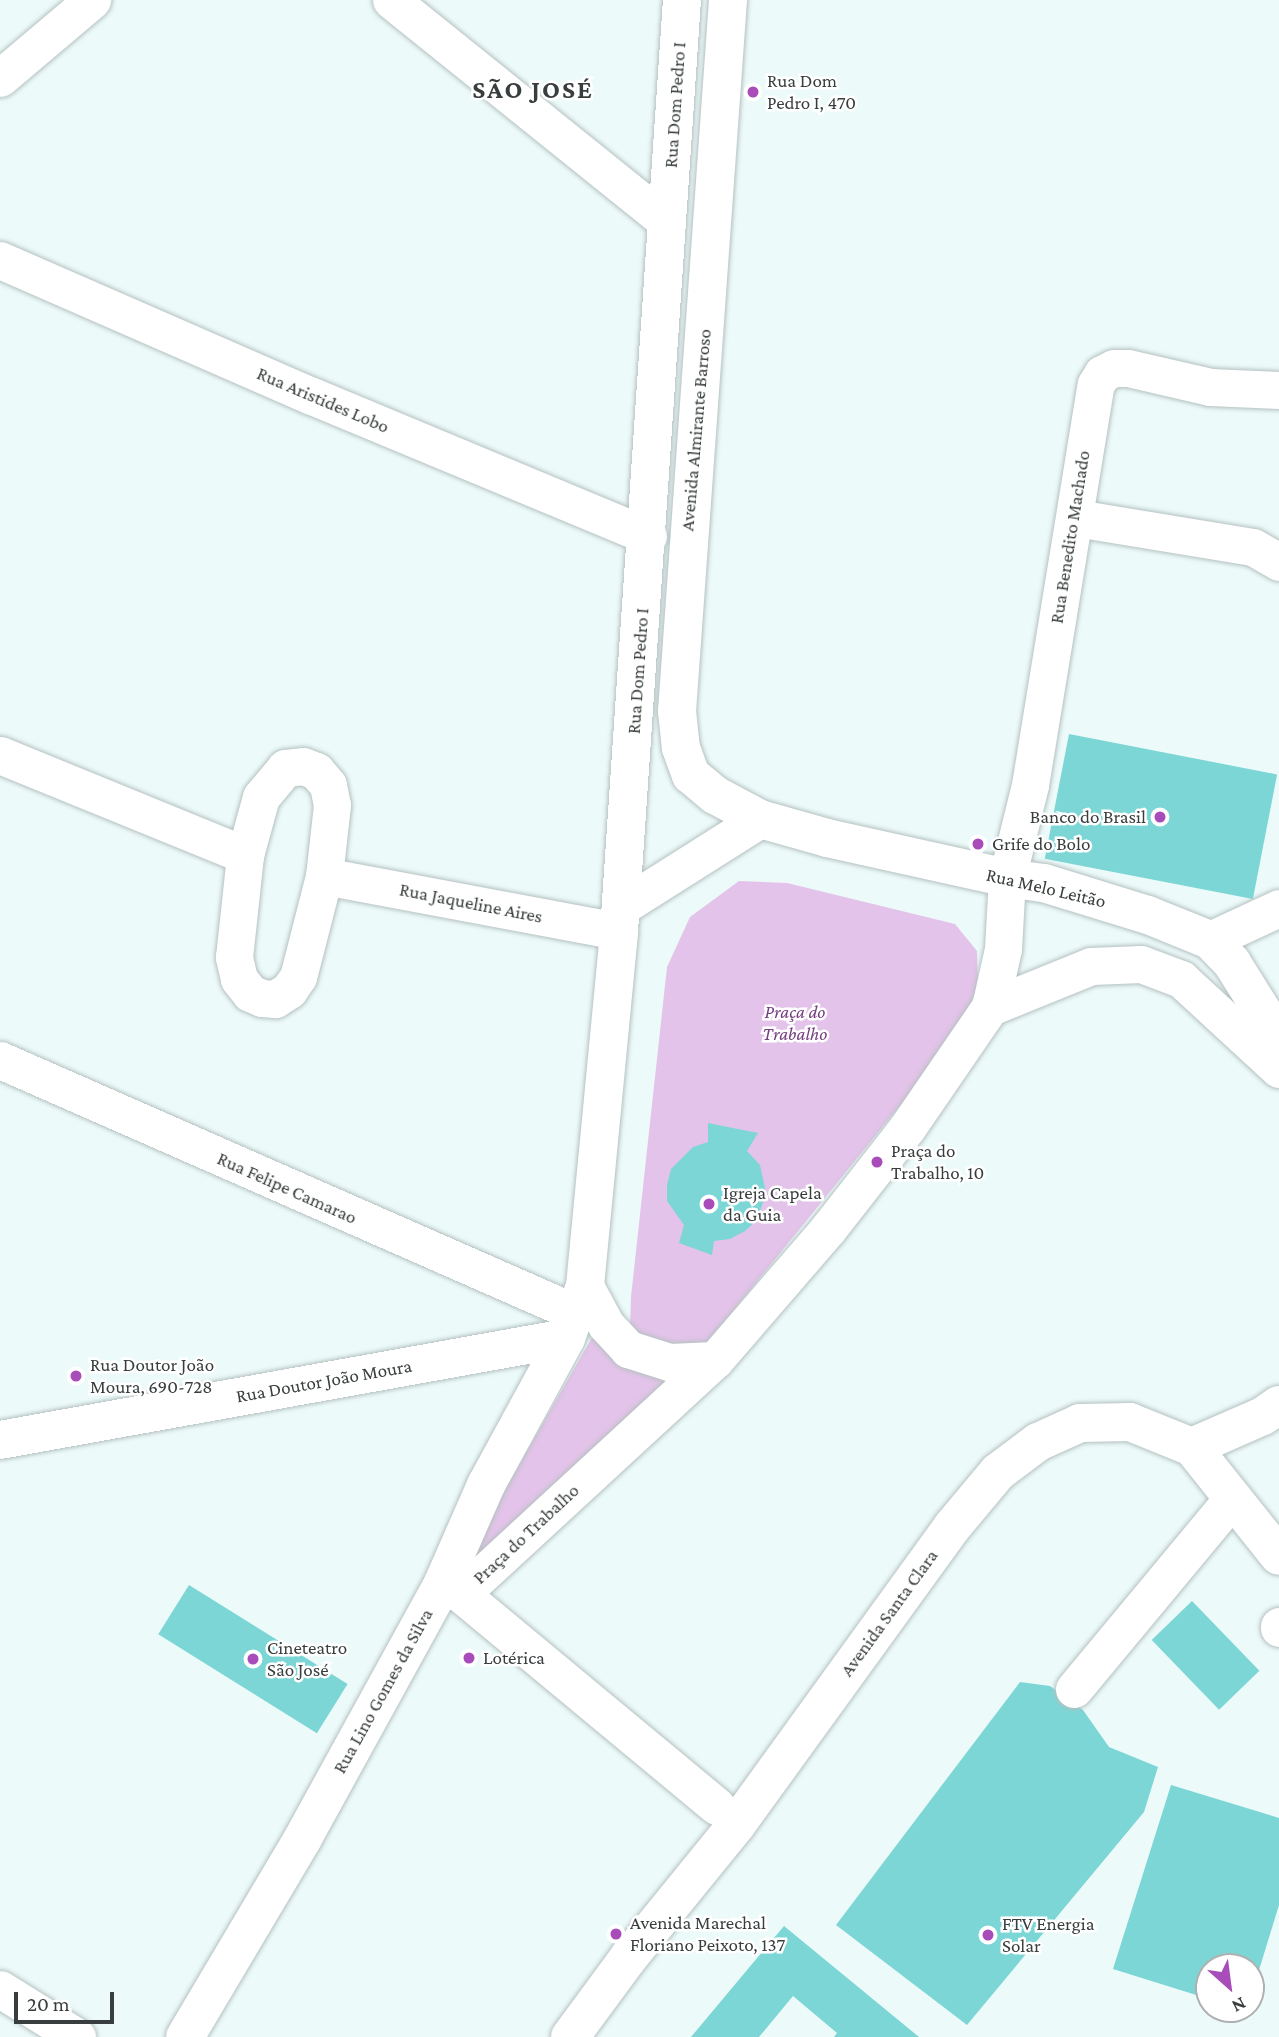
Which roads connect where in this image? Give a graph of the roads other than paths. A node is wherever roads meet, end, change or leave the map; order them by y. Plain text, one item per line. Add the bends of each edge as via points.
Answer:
1 (92, 0) edge
2 (391, 0) edge
3 (682, 0) edge
4 (728, 0) edge
5 (0, 78) edge
6 (667, 222) junction
7 (0, 260) edge
8 (1279, 390) edge
9 (1076, 518) junction
10 (648, 536) junction
11 (1279, 562) edge
12 (0, 754) edge
13 (760, 819) junction
14 (245, 855) junction
15 (324, 876) junction
16 (1007, 878) junction
17 (1279, 908) edge
18 (620, 919) junction
19 (1210, 940) junction
20 (990, 1007) junction
21 (1279, 1038) edge
22 (0, 1060) edge
23 (1279, 1069) edge
24 (576, 1312) junction
25 (715, 1360) junction
26 (1279, 1405) edge
27 (0, 1440) edge
28 (1192, 1447) junction
29 (1231, 1499) junction
30 (1279, 1556) edge
31 (452, 1588) junction
32 (1074, 1689) dead end
33 (716, 1806) dead end
34 (0, 1989) edge
35 (76, 2037) edge
36 (185, 2037) edge
37 (570, 2037) edge

1 - 5 street
2 - 6 street
3 - 6 main road, Rua Dom Pedro I
4 - 13 main road, Avenida Almirante Barroso via 677,711 681,748 691,775 715,795
6 - 10 main road, Rua Dom Pedro I
7 - 10 street, Rua Aristides Lobo
8 - 9 street, Rua Benedito Machado via 1210,387 1128,368 1102,374 1088,424
9 - 11 street via 1253,547
9 - 16 street, Rua Benedito Machado via 1030,785
10 - 18 main road, Rua Dom Pedro I
12 - 14 street
13 - 16 main road, Rua Melo Leitão
13 - 18 street
14 - 15 street via 261,797 285,768 303,765 328,785 332,804
14 - 15 street via 234,957 239,979 250,993 262,998 275,999 298,977
15 - 18 street, Rua Jaqueline Aires
16 - 19 main road, Rua Melo Leitão via 1084,894
16 - 20 street, Rua Benedito Machado via 1003,949
17 - 19 street
18 - 24 main road, Rua Dom Pedro I
19 - 21 main road, Rua Melo Leitão via 1232,963
20 - 23 street via 1091,966 1141,964 1181,979
20 - 25 street, Praça do Trabalho via 860,1189
22 - 24 street, Rua Felipe Camarao
24 - 25 street via 606,1325 628,1349 669,1362
24 - 27 main road, Rua Doutor João Moura
24 - 31 main road, Rua Lino Gomes da Silva via 486,1485
25 - 31 street, Praça do Trabalho
26 - 28 main road
28 - 29 main road
28 - 37 main road, Avenida Santa Clara via 1130,1422 1080,1423 1038,1442 998,1472 952,1527 737,1824
29 - 30 main road
29 - 32 street
31 - 33 street
31 - 36 main road, Rua Lino Gomes da Silva
34 - 35 street

